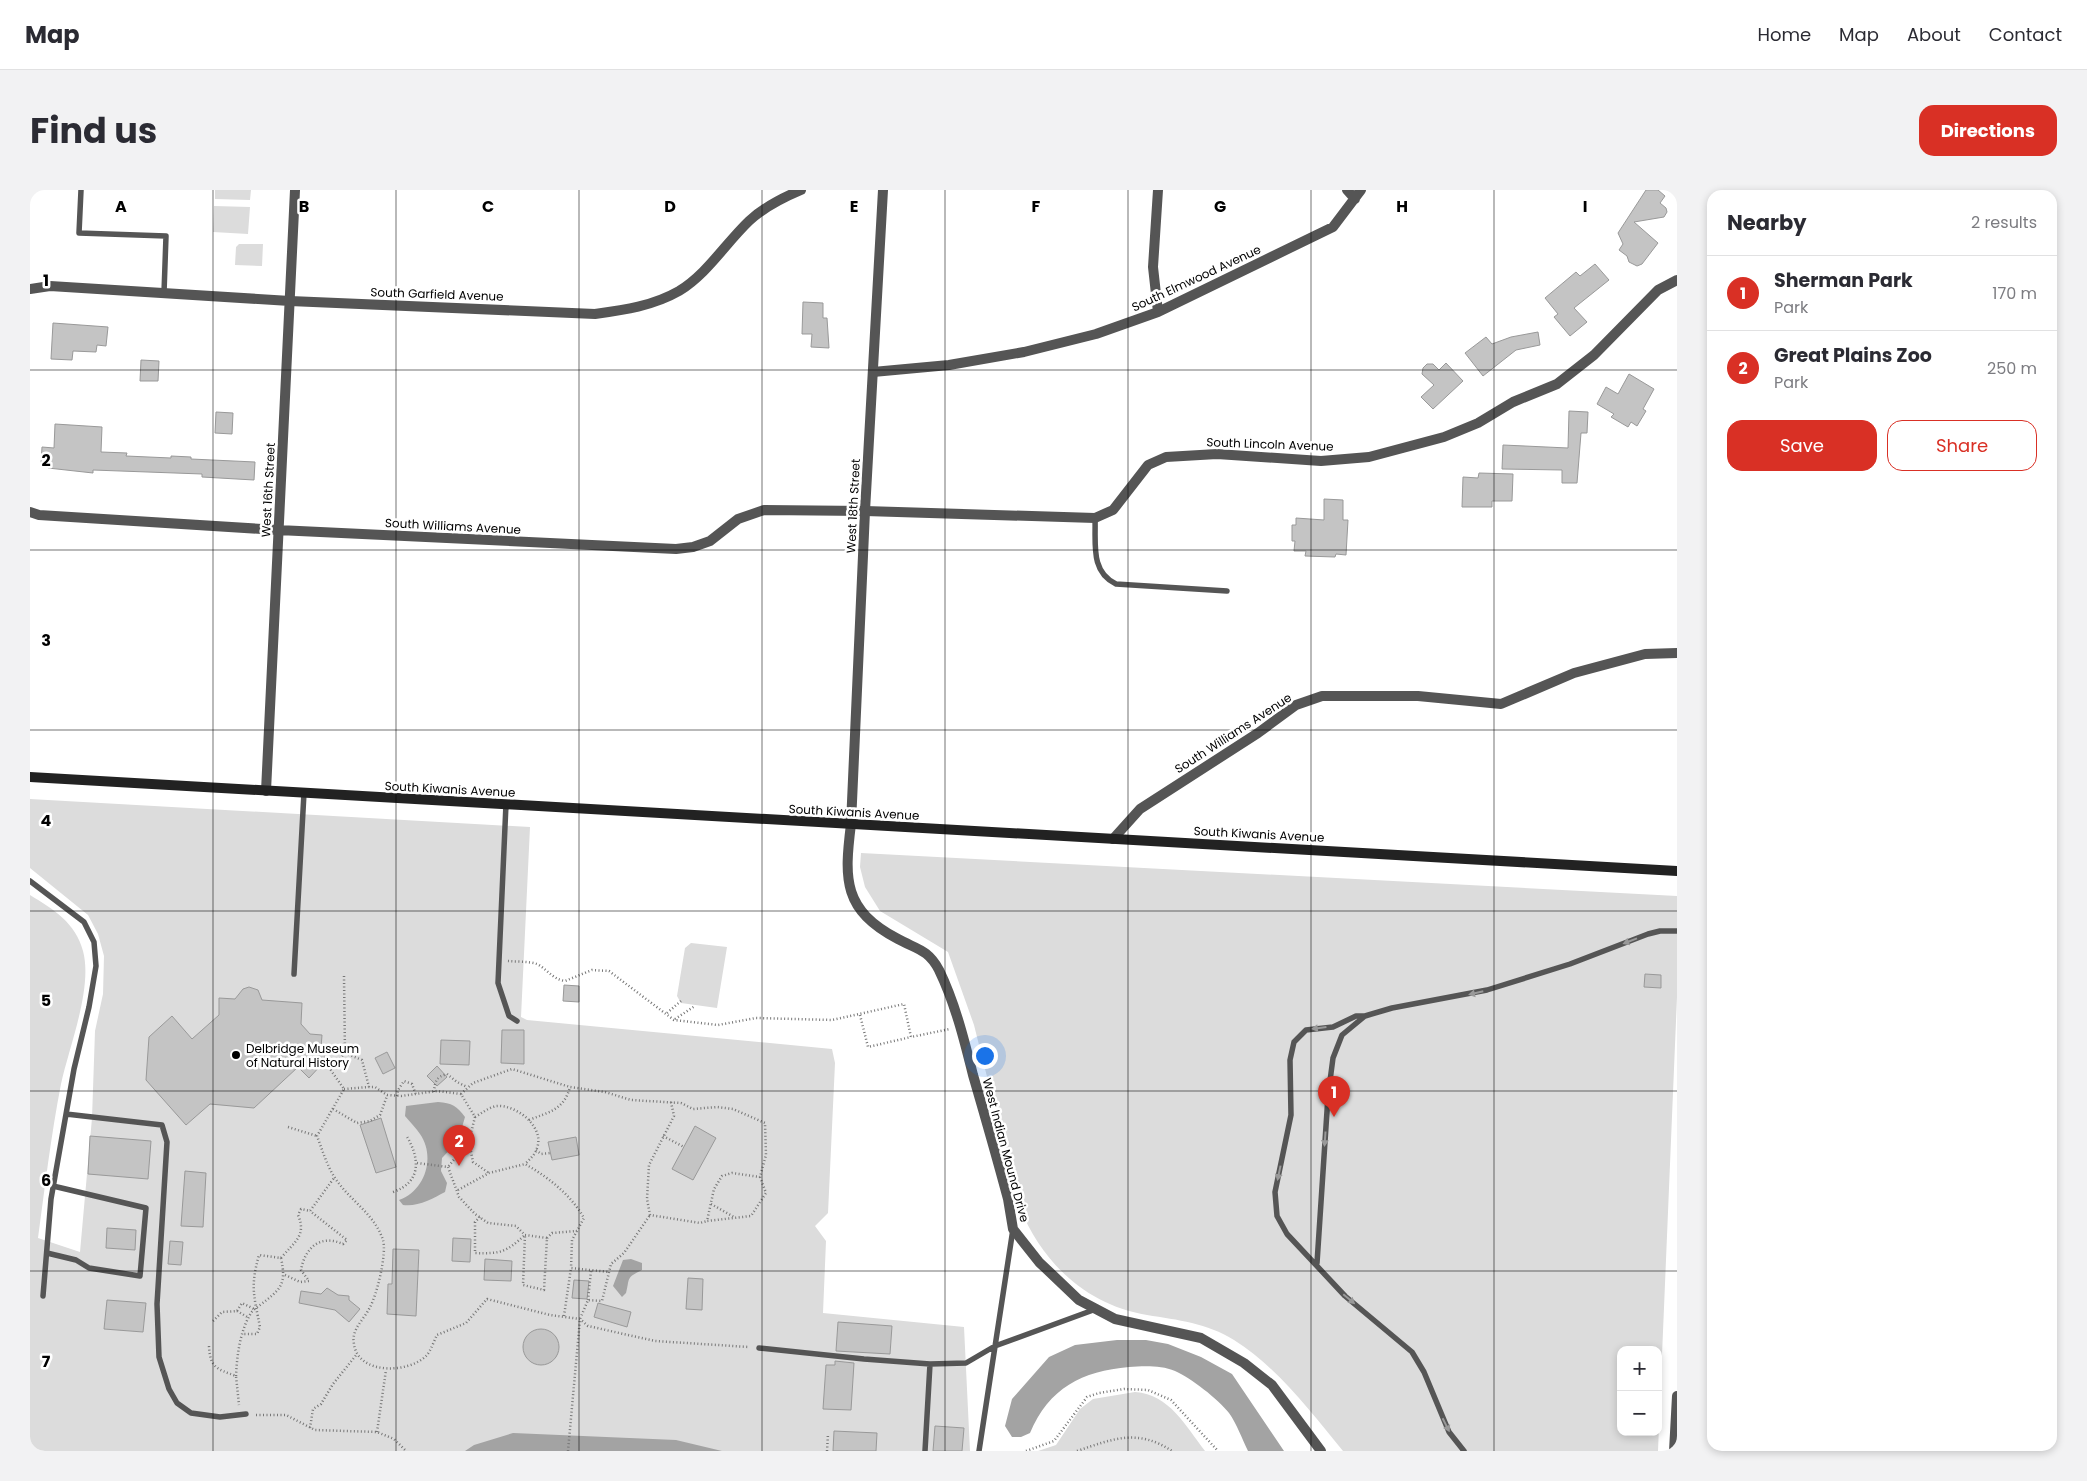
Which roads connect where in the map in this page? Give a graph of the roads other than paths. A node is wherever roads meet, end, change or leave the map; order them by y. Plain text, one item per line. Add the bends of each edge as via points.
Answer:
1 (81, 190) edge
2 (295, 190) edge
3 (801, 190) edge
4 (882, 190) edge
5 (1158, 190) edge
6 (1347, 190) edge
7 (1358, 194) edge
8 (1677, 280) edge
9 (30, 289) edge
10 (164, 293) junction
11 (290, 301) junction
12 (1158, 312) junction
13 (873, 372) junction
14 (865, 511) junction
15 (30, 512) edge
16 (1095, 518) junction
17 (278, 530) junction
18 (1226, 591) dead end
19 (1677, 653) edge
20 (30, 777) edge
21 (266, 791) junction
22 (304, 793) junction
23 (506, 804) junction
24 (852, 824) junction
25 (1114, 839) junction
26 (1677, 871) edge
27 (30, 881) edge
28 (1677, 931) edge
29 (294, 974) dead end
30 (1365, 1016) junction
31 (517, 1021) dead end
32 (66, 1114) junction
33 (53, 1186) junction
34 (1014, 1229) junction
35 (47, 1253) junction
36 (1317, 1264) junction
37 (43, 1296) dead end
38 (1096, 1309) junction
39 (995, 1346) junction
40 (759, 1348) road end
41 (930, 1364) junction
42 (1677, 1396) edge
43 (1677, 1404) edge
44 (246, 1414) road end
45 (925, 1451) edge
46 (978, 1451) edge
47 (1321, 1451) edge
48 (1464, 1451) edge
49 (1674, 1451) edge

1 - 10 lane via 79,233 166,236
2 - 11 street, West 16th Street
3 - 11 street, South Garfield Avenue via 757,214 696,279 678,292 645,306 595,314
4 - 13 street, West 18th Street
5 - 12 street via 1153,267
6 - 7 street
7 - 12 street, South Elmwood Avenue via 1334,227
8 - 16 street, South Lincoln Avenue via 1658,290 1594,355 1557,384 1444,437 1369,457 1320,461 1218,454 1166,457 1148,464 1113,510
9 - 10 street, South Garfield Avenue via 50,286
10 - 11 street, South Garfield Avenue
11 - 17 street, West 16th Street
12 - 13 street, South Elmwood Avenue via 1096,334 1024,352 950,365
13 - 14 street, West 18th Street
14 - 16 street
14 - 17 street, South Williams Avenue via 764,510 738,519 710,541 676,549
14 - 24 street, West 18th Street
15 - 17 street, South Williams Avenue
16 - 18 lane via 1096,557 1105,579 1116,584
17 - 21 street, West 16th Street
19 - 25 street, South Williams Avenue via 1645,654 1574,673 1501,704 1418,696 1322,696 1296,705 1140,809
20 - 21 main road, South Kiwanis Avenue
21 - 22 main road, South Kiwanis Avenue
22 - 23 main road, South Kiwanis Avenue
22 - 29 lane
23 - 24 main road, South Kiwanis Avenue
23 - 31 lane via 498,983 509,1016
24 - 25 main road, South Kiwanis Avenue
24 - 34 street, West Indian Mound Drive via 847,862 852,896 862,914 931,957 949,996 1006,1190
25 - 26 main road, South Kiwanis Avenue
27 - 32 lane via 84,922 94,942 96,966 90,1007
28 -> 30 lane via 1648,934 1570,964 1487,990
30 -> 36 lane via 1342,1035 1333,1058
30 -> 36 lane via 1356,1016 1333,1027 1306,1030 1294,1042 1291,1051 1291,1115 1274,1205 1287,1234
32 - 33 lane
32 - 44 lane via 162,1125 167,1142 157,1304 159,1357 169,1389 177,1402 191,1413 220,1417
33 - 35 lane
33 - 35 lane via 146,1208 140,1276 90,1268 76,1260
34 - 38 street, West Indian Mound Drive via 1046,1268 1079,1300
34 - 39 lane
35 - 37 lane
36 -> 48 lane via 1345,1296 1412,1352 1449,1432
38 - 39 lane
38 - 47 street, West Indian Mound Drive via 1115,1318 1201,1338 1244,1363 1272,1385
39 - 41 lane via 966,1363
39 - 46 lane
40 - 41 lane
41 - 45 lane
42 - 43 street
43 - 49 street

